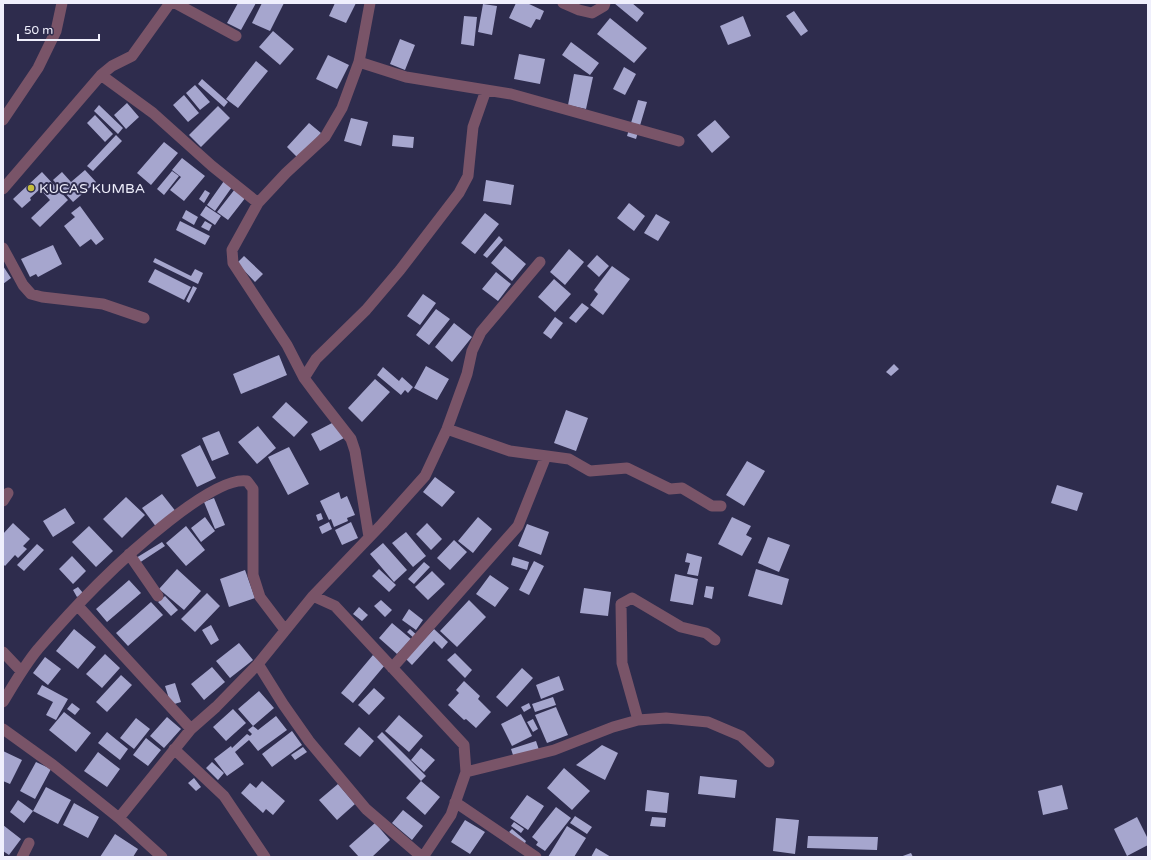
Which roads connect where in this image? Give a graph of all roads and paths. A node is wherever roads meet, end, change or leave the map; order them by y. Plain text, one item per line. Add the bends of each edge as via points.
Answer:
1 (62, 3) edge
2 (170, 3) edge
3 (175, 3) edge
4 (370, 3) edge
5 (563, 3) edge
6 (605, 3) edge
7 (236, 36) dead end
8 (359, 62) junction
9 (101, 75) junction
10 (486, 90) junction
11 (3, 120) edge
12 (679, 141) dead end
13 (3, 189) edge
14 (258, 203) junction
15 (3, 248) edge
16 (540, 262) dead end
17 (144, 318) dead end
18 (304, 378) junction
19 (447, 429) junction
20 (546, 456) junction
21 (720, 506) dead end
22 (369, 537) junction
23 (129, 554) junction
24 (158, 596) dead end
25 (313, 596) junction
26 (78, 606) junction
27 (285, 630) junction
28 (715, 640) dead end
29 (3, 652) edge
30 (258, 664) junction
31 (392, 668) junction
32 (21, 671) junction
33 (3, 702) edge
34 (638, 720) junction
35 (191, 728) junction
36 (3, 729) edge
37 (174, 749) junction
38 (769, 762) dead end
39 (466, 772) junction
40 (455, 802) junction
41 (119, 818) junction
42 (29, 843) dead end
43 (22, 857) edge
44 (162, 857) edge
45 (265, 857) edge
46 (422, 857) edge
47 (536, 857) edge

1 - 11 street via 56,31 38,68
2 - 9 street via 132,56
3 - 7 street
4 - 8 street
5 - 6 street via 592,13
8 - 10 street via 406,77
8 - 14 street via 342,108 325,137
9 - 13 street
9 - 14 street via 152,113
10 - 12 street via 511,94
10 - 18 street via 473,127 468,176 459,193 400,270 366,310 316,359
14 - 18 street via 232,250 232,263 287,344
15 - 17 street via 23,285 31,294 103,304
16 - 19 street via 481,332 472,351 467,374
18 - 22 street via 351,439
19 - 20 street via 510,451
19 - 22 street via 425,476
20 - 21 street via 569,459 590,471 627,468 670,489 682,488 712,506
20 - 31 street via 518,526
22 - 25 street
23 - 24 street
23 - 26 street
23 - 27 street via 189,506 229,483 248,481 254,489 253,575 260,597
25 - 27 street
25 - 31 street via 335,606
26 - 32 street
26 - 35 street
27 - 30 street
28 - 34 street via 706,633 681,626 632,598 621,604 622,663
29 - 32 street
30 - 35 street via 216,707
30 - 46 street via 313,747 366,809
31 - 39 street via 464,745
32 - 33 street
34 - 38 street via 666,718 708,722 741,736
34 - 39 street via 554,750
35 - 37 street
36 - 41 street
37 - 41 street
37 - 45 street via 224,796
39 - 40 street
40 - 46 street via 451,815
40 - 47 street
41 - 44 street
42 - 43 street

